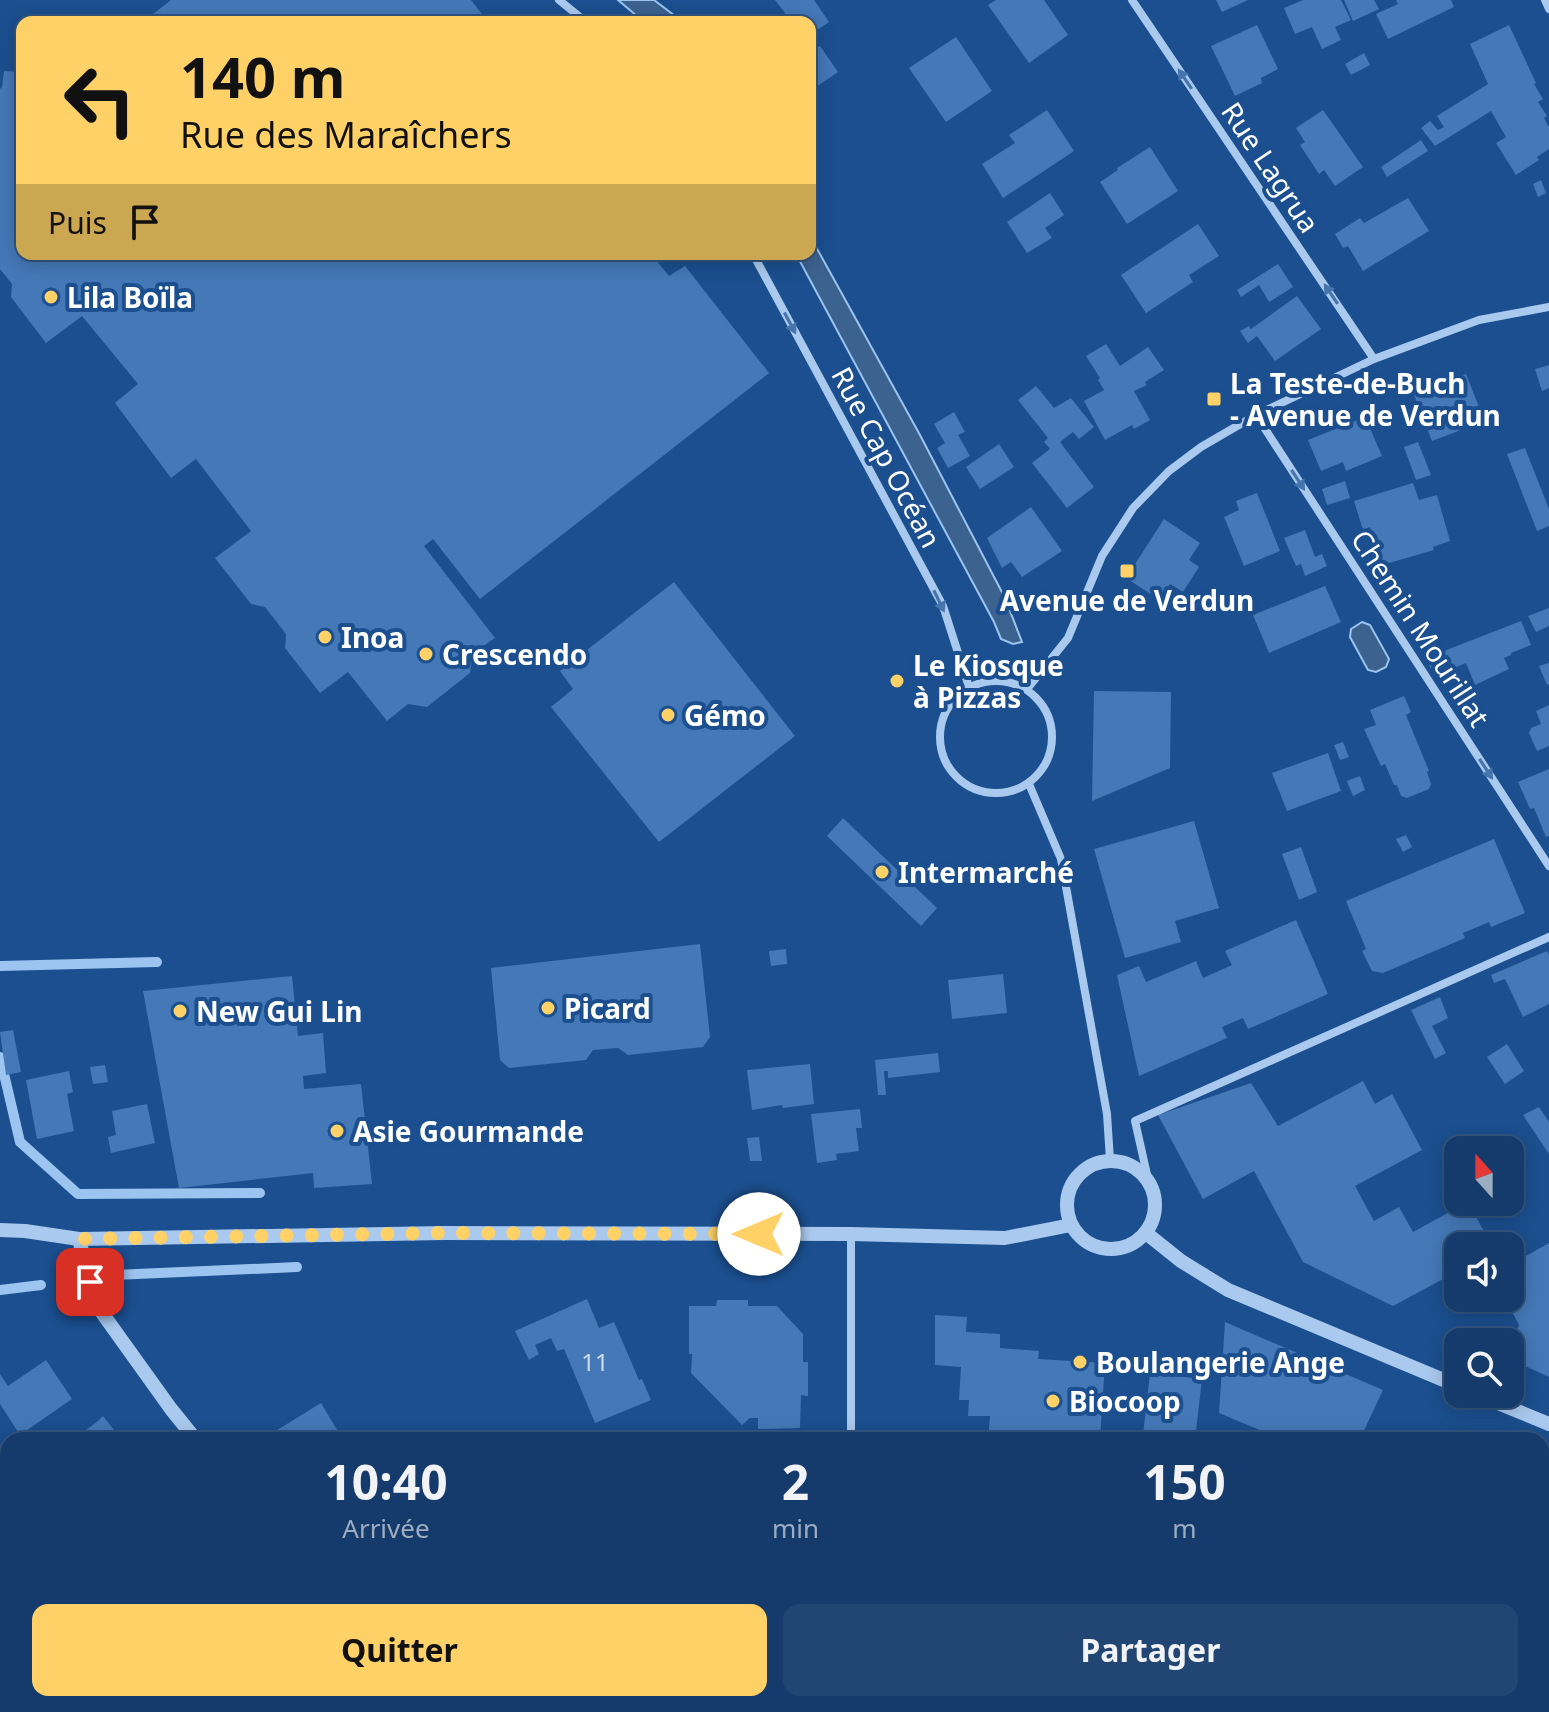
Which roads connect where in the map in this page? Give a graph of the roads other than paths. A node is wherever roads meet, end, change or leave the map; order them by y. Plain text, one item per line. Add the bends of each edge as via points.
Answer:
1 (559, 0) edge
2 (1132, 0) edge
3 (1545, 0) edge
4 (1549, 9) edge
5 (579, 16) edge
6 (756, 260) edge
7 (1549, 307) edge
8 (1374, 359) junction
9 (1256, 415) junction
10 (969, 687) junction
11 (1027, 689) junction
12 (1029, 784) junction
13 (1549, 866) edge
14 (1549, 937) edge
15 (1110, 1160) junction
16 (1148, 1179) junction
17 (1071, 1225) junction
18 (0, 1230) edge
19 (1146, 1233) junction
20 (851, 1234) junction
21 (79, 1239) junction
22 (1444, 1380) edge
23 (1510, 1408) edge
24 (1549, 1424) edge
25 (190, 1432) edge
26 (851, 1432) edge

1 - 5 street
8 -> 2 street, Rue Lagrua
3 - 4 street
6 -> 10 street, Rue Cap Océan via 943,606
7 - 8 street via 1479,320
8 - 9 street
9 - 11 street via 1169,471 1133,508 1102,556 1068,638
9 -> 13 street, Chemin Mourillat
10 - 11 street via 1006,681
10 - 12 street via 949,705 939,733 943,759 964,785 995,795
11 - 12 street via 1051,720 1049,760
12 - 15 street via 1061,859 1107,1114
14 - 16 street via 1135,1121
15 - 16 street via 1137,1168
15 - 17 street via 1095,1163 1073,1182 1067,1211
16 - 19 street via 1156,1206
17 - 19 street via 1080,1237 1107,1249 1135,1243
17 - 20 street via 1005,1238
18 - 21 street
19 - 22 street via 1228,1290
20 - 21 street
20 - 26 street
21 - 25 street via 95,1303
23 - 24 street

